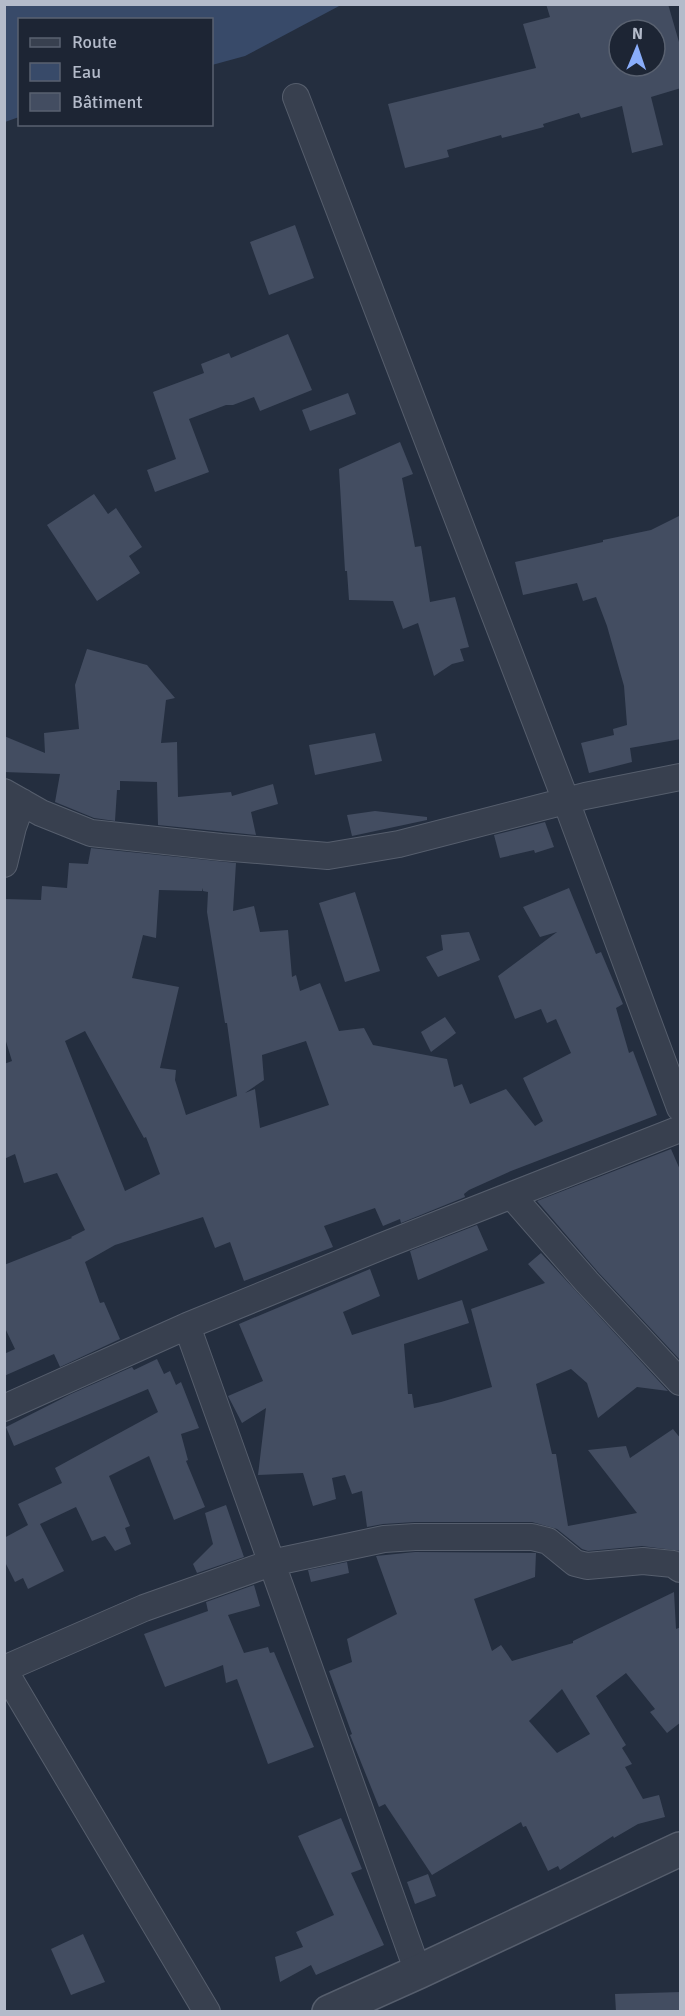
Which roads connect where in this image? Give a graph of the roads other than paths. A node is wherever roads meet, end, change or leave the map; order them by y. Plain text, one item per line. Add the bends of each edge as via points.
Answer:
1 (296, 97) dead end
2 (681, 777) edge
3 (13, 797) edge
4 (566, 801) junction
5 (4, 864) edge
6 (681, 1108) edge
7 (681, 1129) edge
8 (512, 1196) junction
9 (187, 1326) junction
10 (681, 1382) edge
11 (4, 1408) edge
12 (271, 1563) junction
13 (681, 1569) edge
14 (4, 1670) edge
15 (681, 1850) edge
16 (418, 1972) junction
17 (207, 2012) edge
18 (329, 2012) edge

1 - 4 street
2 - 4 street
3 - 4 street via 91,833 328,856 399,844
3 - 5 street via 13,827
4 - 6 street
7 - 8 street
8 - 9 street
8 - 10 street
9 - 11 street
9 - 12 street
12 - 13 street via 384,1539 532,1537 548,1540 575,1563 587,1566 643,1561 673,1564
12 - 14 street via 144,1608
12 - 16 street
14 - 17 street
15 - 16 street
16 - 18 street

